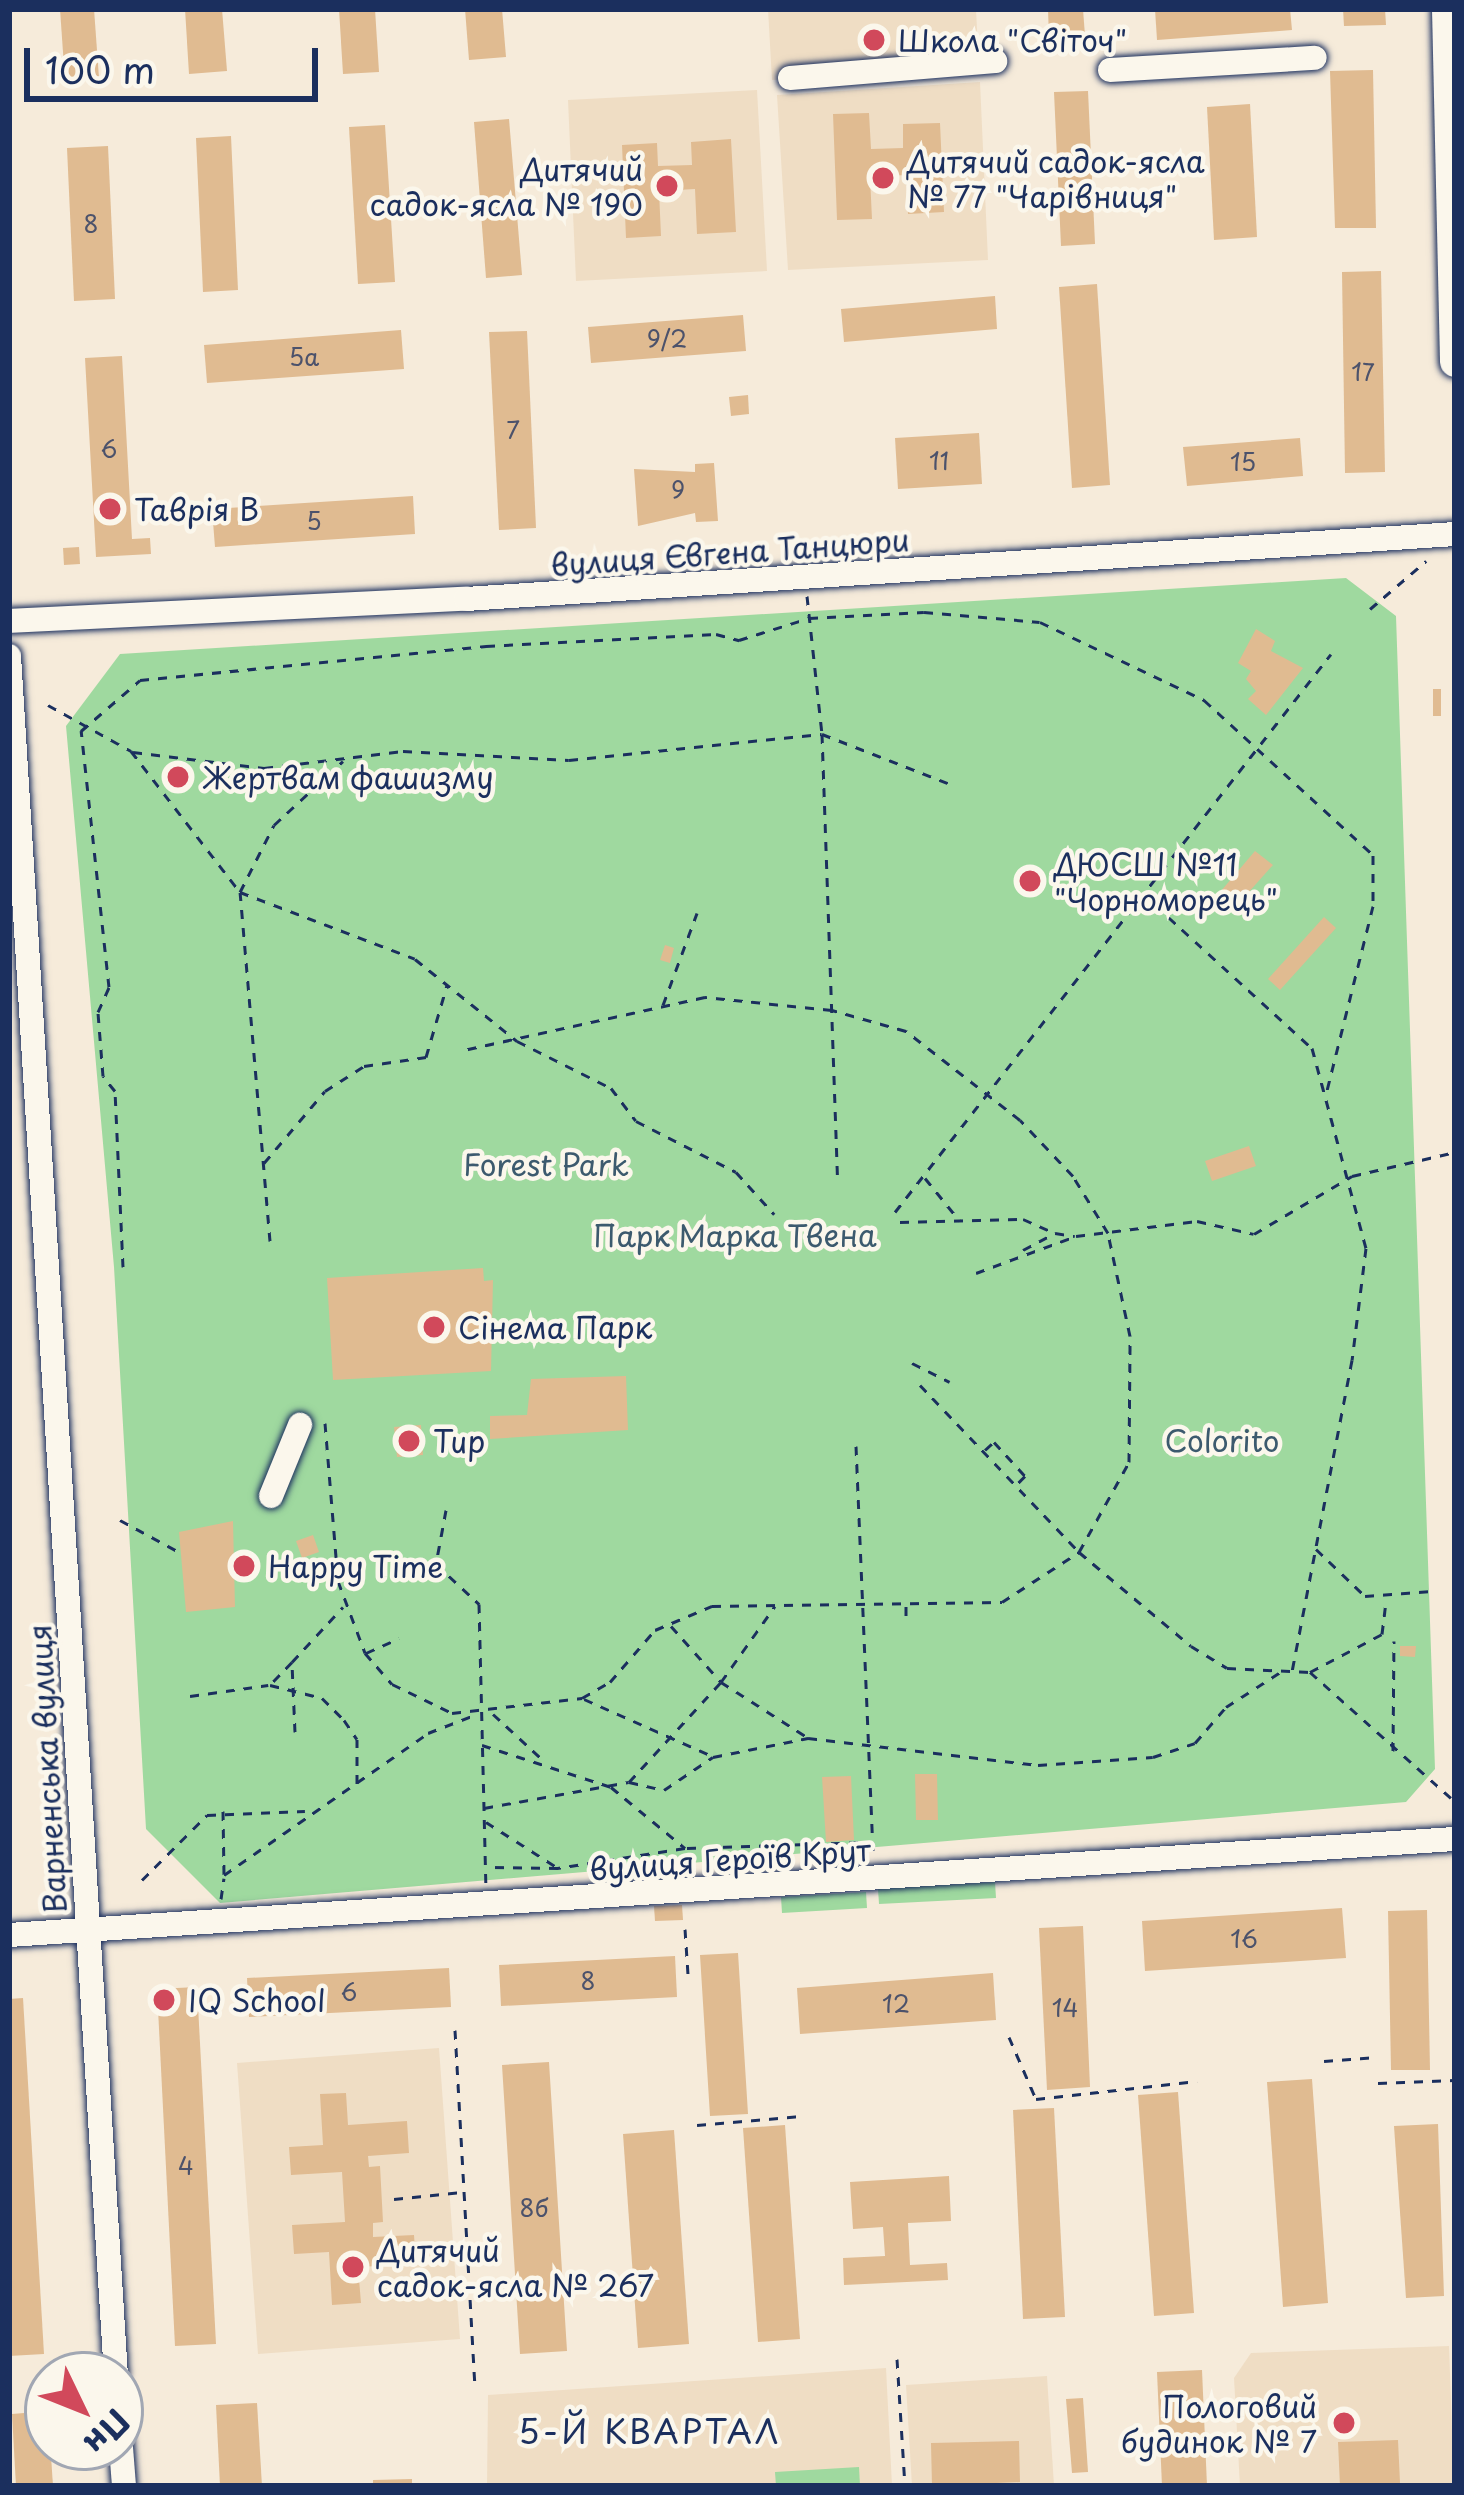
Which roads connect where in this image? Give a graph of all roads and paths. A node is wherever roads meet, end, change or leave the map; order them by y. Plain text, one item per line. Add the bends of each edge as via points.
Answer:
1 (1447, 9) edge
2 (1315, 58) dead end
3 (995, 61) dead end
4 (1110, 70) dead end
5 (790, 77) dead end
6 (1452, 121) edge
7 (1455, 362) edge
8 (1447, 542) edge
9 (806, 577) junction
10 (1370, 608) dead end
11 (809, 618) junction
12 (9, 620) edge
13 (1331, 654) dead end
14 (9, 656) edge
15 (48, 705) dead end
16 (86, 722) junction
17 (822, 734) junction
18 (1258, 751) junction
19 (131, 752) junction
20 (346, 758) junction
21 (948, 783) dead end
22 (240, 892) junction
23 (1142, 893) junction
24 (697, 913) dead end
25 (672, 956) dead end
26 (680, 957) junction
27 (448, 983) junction
28 (662, 1007) junction
29 (832, 1010) junction
30 (517, 1041) junction
31 (464, 1050) dead end
32 (992, 1093) junction
33 (1326, 1095) junction
34 (1455, 1152) edge
35 (263, 1165) junction
36 (1352, 1176) junction
37 (924, 1177) junction
38 (838, 1182) dead end
39 (895, 1212) dead end
40 (774, 1214) dead end
41 (960, 1221) junction
42 (901, 1222) dead end
43 (1054, 1233) junction
44 (1108, 1233) junction
45 (1076, 1236) junction
46 (270, 1241) dead end
47 (1022, 1251) junction
48 (123, 1267) dead end
49 (976, 1273) dead end
50 (912, 1364) dead end
51 (950, 1382) dead end
52 (920, 1385) dead end
53 (312, 1424) joint
54 (856, 1446) dead end
55 (984, 1451) junction
56 (1016, 1485) junction
57 (271, 1496) dead end
58 (446, 1510) dead end
59 (120, 1520) dead end
60 (1313, 1546) junction
61 (1079, 1552) junction
62 (181, 1553) dead end
63 (1432, 1591) dead end
64 (1386, 1598) junction
65 (776, 1604) junction
66 (863, 1604) junction
67 (906, 1604) junction
68 (345, 1606) junction
69 (669, 1624) junction
70 (906, 1624) dead end
71 (399, 1638) dead end
72 (1394, 1641) dead end
73 (364, 1654) junction
74 (292, 1663) junction
75 (1282, 1671) junction
76 (1292, 1671) junction
77 (1310, 1672) junction
78 (721, 1682) junction
79 (270, 1684) junction
80 (292, 1684) junction
81 (190, 1696) dead end
82 (582, 1698) junction
83 (492, 1713) junction
84 (479, 1714) junction
85 (295, 1732) dead end
86 (665, 1736) junction
87 (808, 1738) junction
88 (868, 1740) junction
89 (481, 1745) junction
90 (1393, 1752) junction
91 (713, 1757) junction
92 (548, 1764) junction
93 (629, 1782) junction
94 (611, 1786) junction
95 (357, 1788) junction
96 (1450, 1798) dead end
97 (484, 1808) junction
98 (223, 1811) junction
99 (306, 1811) junction
100 (484, 1821) junction
101 (1455, 1839) edge
102 (872, 1842) junction
103 (686, 1848) junction
104 (874, 1860) dead end
105 (488, 1868) junction
106 (558, 1868) junction
107 (224, 1875) junction
108 (142, 1880) dead end
109 (487, 1885) dead end
110 (220, 1904) dead end
111 (685, 1929) dead end
112 (86, 1932) junction
113 (9, 1935) edge
114 (688, 1974) dead end
115 (455, 2030) dead end
116 (1009, 2038) dead end
117 (1377, 2057) dead end
118 (1324, 2061) dead end
119 (1455, 2080) edge
120 (1198, 2081) dead end
121 (1378, 2083) dead end
122 (801, 2116) dead end
123 (697, 2125) dead end
124 (464, 2192) junction
125 (394, 2199) dead end
126 (114, 2351) edge
127 (897, 2359) dead end
128 (475, 2389) dead end
129 (905, 2486) edge

1 - 6 main road
2 - 4 street
3 - 5 street
6 - 7 main road
8 - 9 street, вулиця Євгена Танцюри
8 - 10 path
9 - 11 path
9 - 12 street, вулиця Євгена Танцюри
11 - 16 path via 739,640 716,634 486,646 140,680
11 - 17 path
11 - 18 path via 924,612 1040,622 1204,700
13 - 18 path
14 - 112 street, Варненська вулиця
15 - 16 path
16 - 19 path
16 - 48 path via 109,987 98,1012 103,1076 115,1091
17 - 20 path via 568,760 403,751
17 - 21 path
17 - 29 path
18 - 23 path
18 - 33 path via 1373,855 1373,906
19 - 20 path via 264,768
19 - 22 path
20 - 22 path via 274,825
22 - 27 path via 415,959
22 - 35 path
23 - 32 path
23 - 33 path via 1312,1048
24 - 26 path
25 - 26 path
26 - 28 path
27 - 30 path
27 - 35 path via 426,1057 364,1066 325,1091
28 - 29 path via 705,998
28 - 30 path
29 - 32 path via 906,1031
29 - 38 path
30 - 31 path
30 - 40 path via 611,1088 636,1121 736,1172
32 - 37 path
32 - 44 path via 1064,1165
33 - 36 path
34 - 36 path
35 - 46 path
36 - 44 path via 1254,1234 1197,1222
36 - 60 path via 1366,1248 1361,1310
37 - 39 path
37 - 41 path
41 - 42 path
41 - 43 path via 1024,1219
43 - 45 path
43 - 47 path
44 - 45 path
44 - 61 path via 1130,1336 1129,1462
45 - 47 path via 1040,1256
47 - 49 path
50 - 51 path
52 - 55 path
53 - 57 street
53 - 68 path
54 - 66 path
55 - 56 path
55 - 56 path via 994,1442 1025,1476
56 - 61 path
58 - 84 path via 436,1564 479,1604
59 - 62 path
60 - 64 path via 1352,1588
60 - 76 path
61 - 67 path via 1002,1602
61 - 75 path via 1207,1657 1227,1668
63 - 64 path
64 - 77 path via 1382,1634
65 - 66 path
65 - 69 path via 712,1606
65 - 78 path
66 - 67 path
66 - 88 path
67 - 70 path
68 - 73 path
68 - 74 path
69 - 78 path
69 - 82 path
71 - 73 path
72 - 90 path
73 - 84 path via 431,1708
74 - 79 path
74 - 80 path
75 - 76 path
75 - 88 path via 1226,1707 1195,1743 1153,1757 1038,1765
76 - 77 path
77 - 90 path
78 - 86 path
78 - 87 path
79 - 80 path
79 - 81 path
80 - 85 path
80 - 95 path via 322,1698 357,1739
82 - 83 path
82 - 86 path
83 - 84 path
83 - 92 path
84 - 89 path
84 - 95 path via 428,1733
86 - 91 path
86 - 93 path
87 - 88 path
87 - 91 path
88 - 102 path
89 - 92 path
89 - 97 path
90 - 96 path
91 - 93 path via 664,1790
92 - 94 path
93 - 94 path
94 - 97 path
94 - 103 path
95 - 99 path
97 - 100 path
98 - 99 path
98 - 107 path
98 - 108 path via 207,1815
99 - 107 path
100 - 105 path
100 - 106 path
101 - 112 street, вулиця Героїв Крут
102 - 103 path
102 - 104 path
103 - 106 path
105 - 106 path
105 - 109 path
107 - 110 path
111 - 114 path
112 - 113 street, вулиця Героїв Крут
112 - 126 street, Варненська вулиця
115 - 124 path
116 - 120 path via 1036,2099
117 - 118 path
119 - 121 path
122 - 123 path
124 - 125 path
124 - 128 path
127 - 129 path

